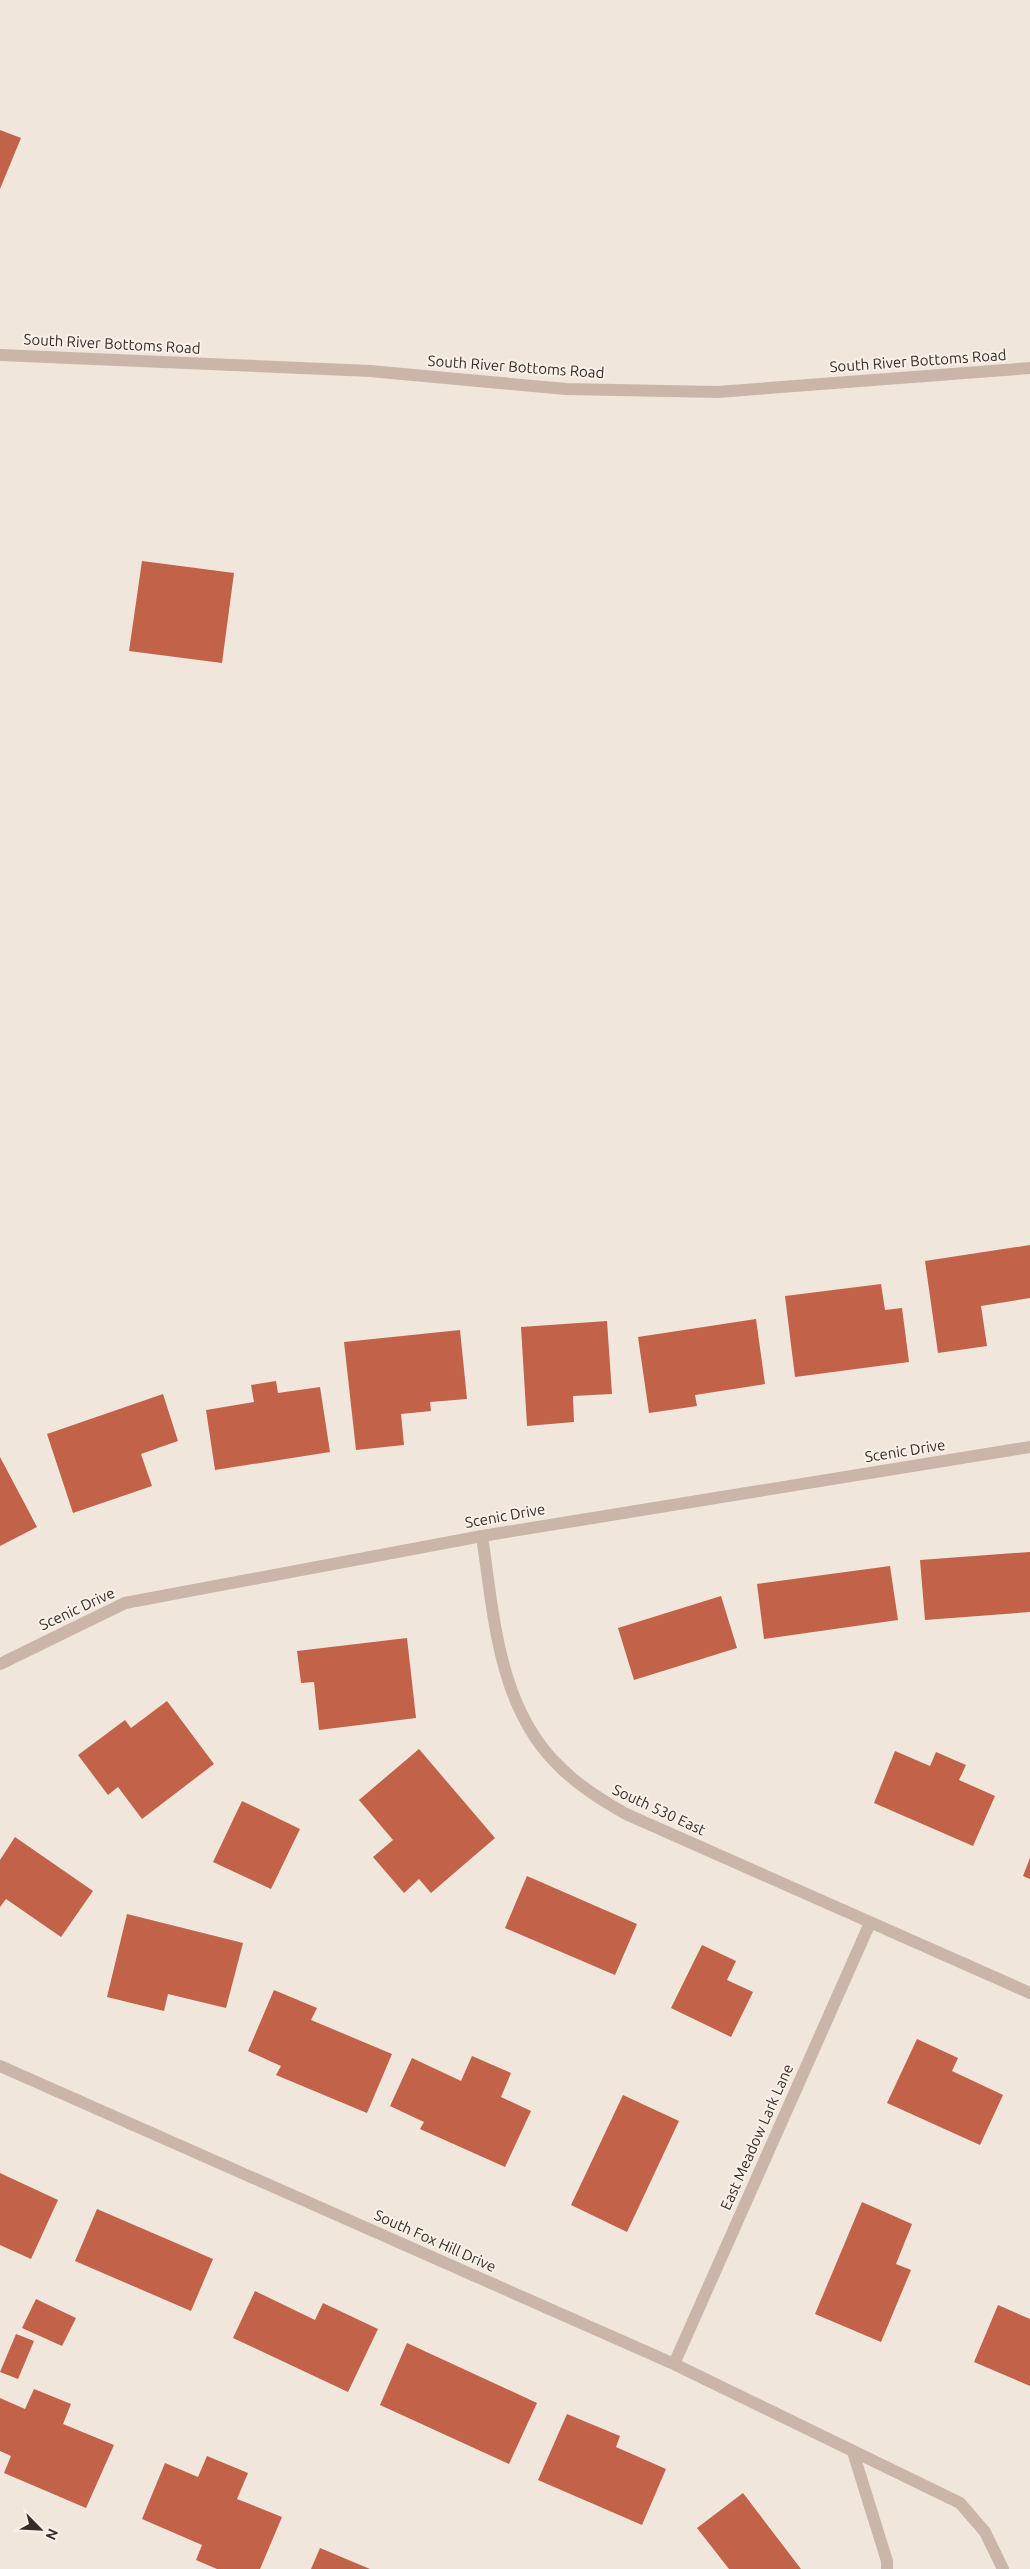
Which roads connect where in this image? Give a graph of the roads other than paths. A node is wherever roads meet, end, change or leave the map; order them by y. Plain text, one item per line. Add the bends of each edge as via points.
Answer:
1 (0, 355) edge
2 (1030, 368) edge
3 (1030, 1447) edge
4 (482, 1536) junction
5 (0, 1664) edge
6 (870, 1922) junction
7 (1030, 1993) edge
8 (0, 2066) edge
9 (674, 2364) junction
10 (853, 2452) junction
11 (887, 2569) edge
12 (1003, 2569) edge

1 - 2 street, South River Bottoms Road via 370,371 566,389 717,392
3 - 4 street, Scenic Drive
4 - 5 street, Scenic Drive via 125,1603
4 - 6 street, South 530 East via 501,1656 514,1699 537,1739 560,1768 595,1796 626,1814
6 - 7 street, South 530 East
6 - 9 street, East Meadow Lark Lane
8 - 9 street, South Fox Hill Drive
9 - 10 street, South Fox Hill Drive
10 - 11 street via 887,2560
10 - 12 street, South Fox Hill Drive via 960,2503 985,2532

